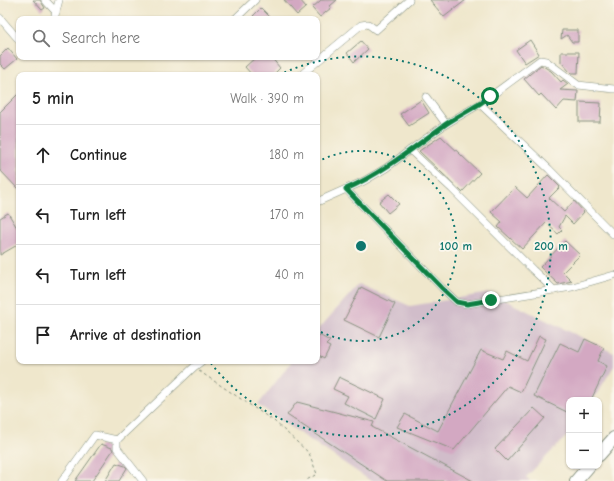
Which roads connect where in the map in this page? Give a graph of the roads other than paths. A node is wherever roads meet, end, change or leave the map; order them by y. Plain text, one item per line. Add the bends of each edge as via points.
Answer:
1 (45, 0) edge
2 (60, 0) edge
3 (255, 0) edge
4 (409, 0) edge
5 (55, 16) edge
6 (237, 16) edge
7 (0, 18) edge
8 (16, 37) edge
9 (320, 59) edge
10 (319, 60) edge
11 (305, 72) edge
12 (614, 89) edge
13 (426, 97) dead end
14 (480, 104) junction
15 (446, 124) junction
16 (410, 150) junction
17 (346, 189) junction
18 (320, 201) edge
19 (614, 235) edge
20 (614, 275) edge
21 (554, 290) junction
22 (198, 364) edge
23 (614, 438) edge
24 (117, 440) junction
25 (602, 452) edge
26 (587, 469) edge
27 (62, 481) edge
28 (143, 481) edge
29 (576, 481) edge

1 - 5 street
2 - 5 street
3 - 6 street
4 - 9 street via 376,30 368,24 361,25
7 - 8 street
10 - 11 street
12 - 14 street via 578,85 546,61 540,60
13 - 15 street
14 - 15 street
14 - 19 street
15 - 16 street
16 - 17 street via 380,172
16 - 21 street via 452,188
17 - 18 street
17 - 21 street via 457,302 467,304
20 - 21 street
22 - 24 street
23 - 25 highway
24 - 27 street via 95,435
24 - 28 street via 117,448
26 - 29 highway

